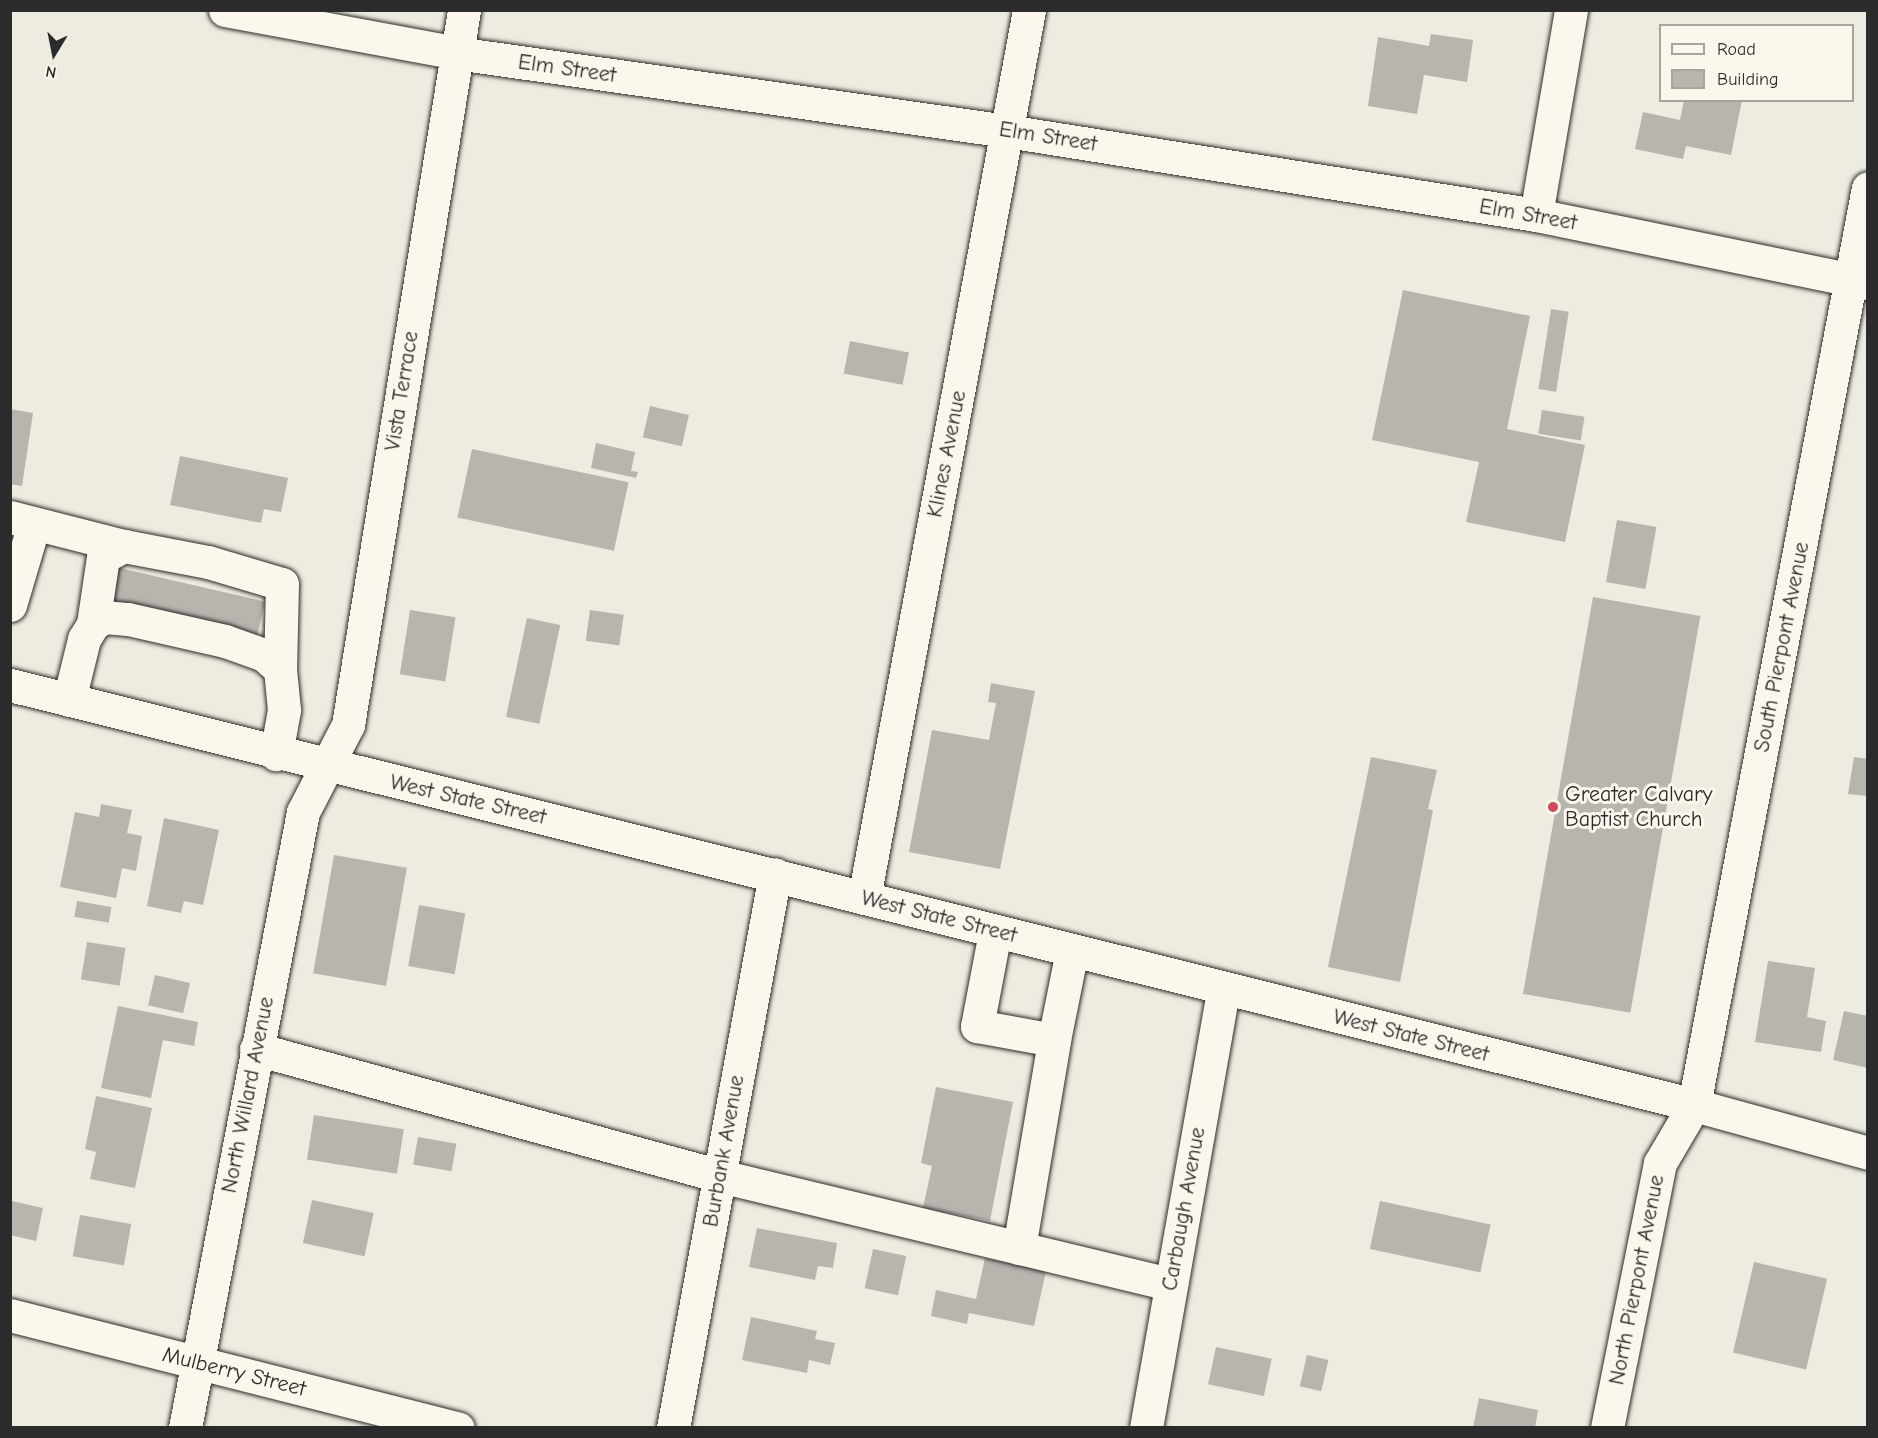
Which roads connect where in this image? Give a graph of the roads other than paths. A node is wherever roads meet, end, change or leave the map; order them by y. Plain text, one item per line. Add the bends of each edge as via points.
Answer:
1 (225, 10) edge
2 (464, 10) edge
3 (1029, 10) edge
4 (1571, 10) edge
5 (456, 53) junction
6 (1007, 131) junction
7 (1868, 188) edge
8 (1536, 215) junction
9 (1860, 281) edge
10 (22, 521) edge
11 (124, 546) junction
12 (10, 605) edge
13 (93, 624) junction
14 (280, 669) junction
15 (10, 685) edge
16 (69, 700) junction
17 (276, 754) junction
18 (324, 766) junction
19 (775, 874) junction
20 (864, 898) junction
21 (995, 932) junction
22 (1072, 951) junction
23 (1223, 990) junction
24 (1054, 1040) junction
25 (256, 1049) junction
26 (1694, 1105) junction
27 (1868, 1153) edge
28 (720, 1176) junction
29 (1019, 1248) junction
30 (1171, 1284) junction
31 (10, 1315) edge
32 (196, 1364) junction
33 (185, 1428) edge
34 (458, 1428) edge
35 (674, 1428) edge
36 (1146, 1428) edge
37 (1607, 1428) edge

1 - 5 street, Elm Street
2 - 5 street, Vista Terrace
3 - 6 street, Klines Avenue
4 - 8 street
5 - 6 street, Elm Street
5 - 18 street, Vista Terrace via 348,725
6 - 8 street, Elm Street
6 - 20 street, Klines Avenue
7 - 9 street, South Pierpont Avenue
8 - 9 street, Elm Street
9 - 26 street, South Pierpont Avenue
10 - 11 street
10 - 12 street
11 - 13 street via 103,557
11 - 14 street via 208,562 282,584
13 - 14 street via 104,617 128,619 225,641 264,655
13 - 16 street via 84,639
14 - 17 street via 284,710
15 - 16 street, West State Street
16 - 17 street, West State Street
17 - 18 street, West State Street
18 - 19 street, West State Street
18 - 25 street, North Willard Avenue via 303,812
19 - 20 street, West State Street
19 - 28 street, Burbank Avenue
20 - 21 street, West State Street
21 - 22 street, West State Street
21 - 24 street via 977,1026
22 - 23 street, West State Street
22 - 24 street
23 - 26 street, West State Street
23 - 30 street, Carbaugh Avenue
24 - 29 street
25 - 28 street
25 - 32 street, North Willard Avenue
26 - 27 street, West State Street
26 - 37 street, North Pierpont Avenue via 1660,1163
28 - 29 street
28 - 35 street, Burbank Avenue
29 - 30 street
30 - 36 street, Carbaugh Avenue
31 - 32 street, Mulberry Street
32 - 33 street, North Willard Avenue
32 - 34 street, Mulberry Street

